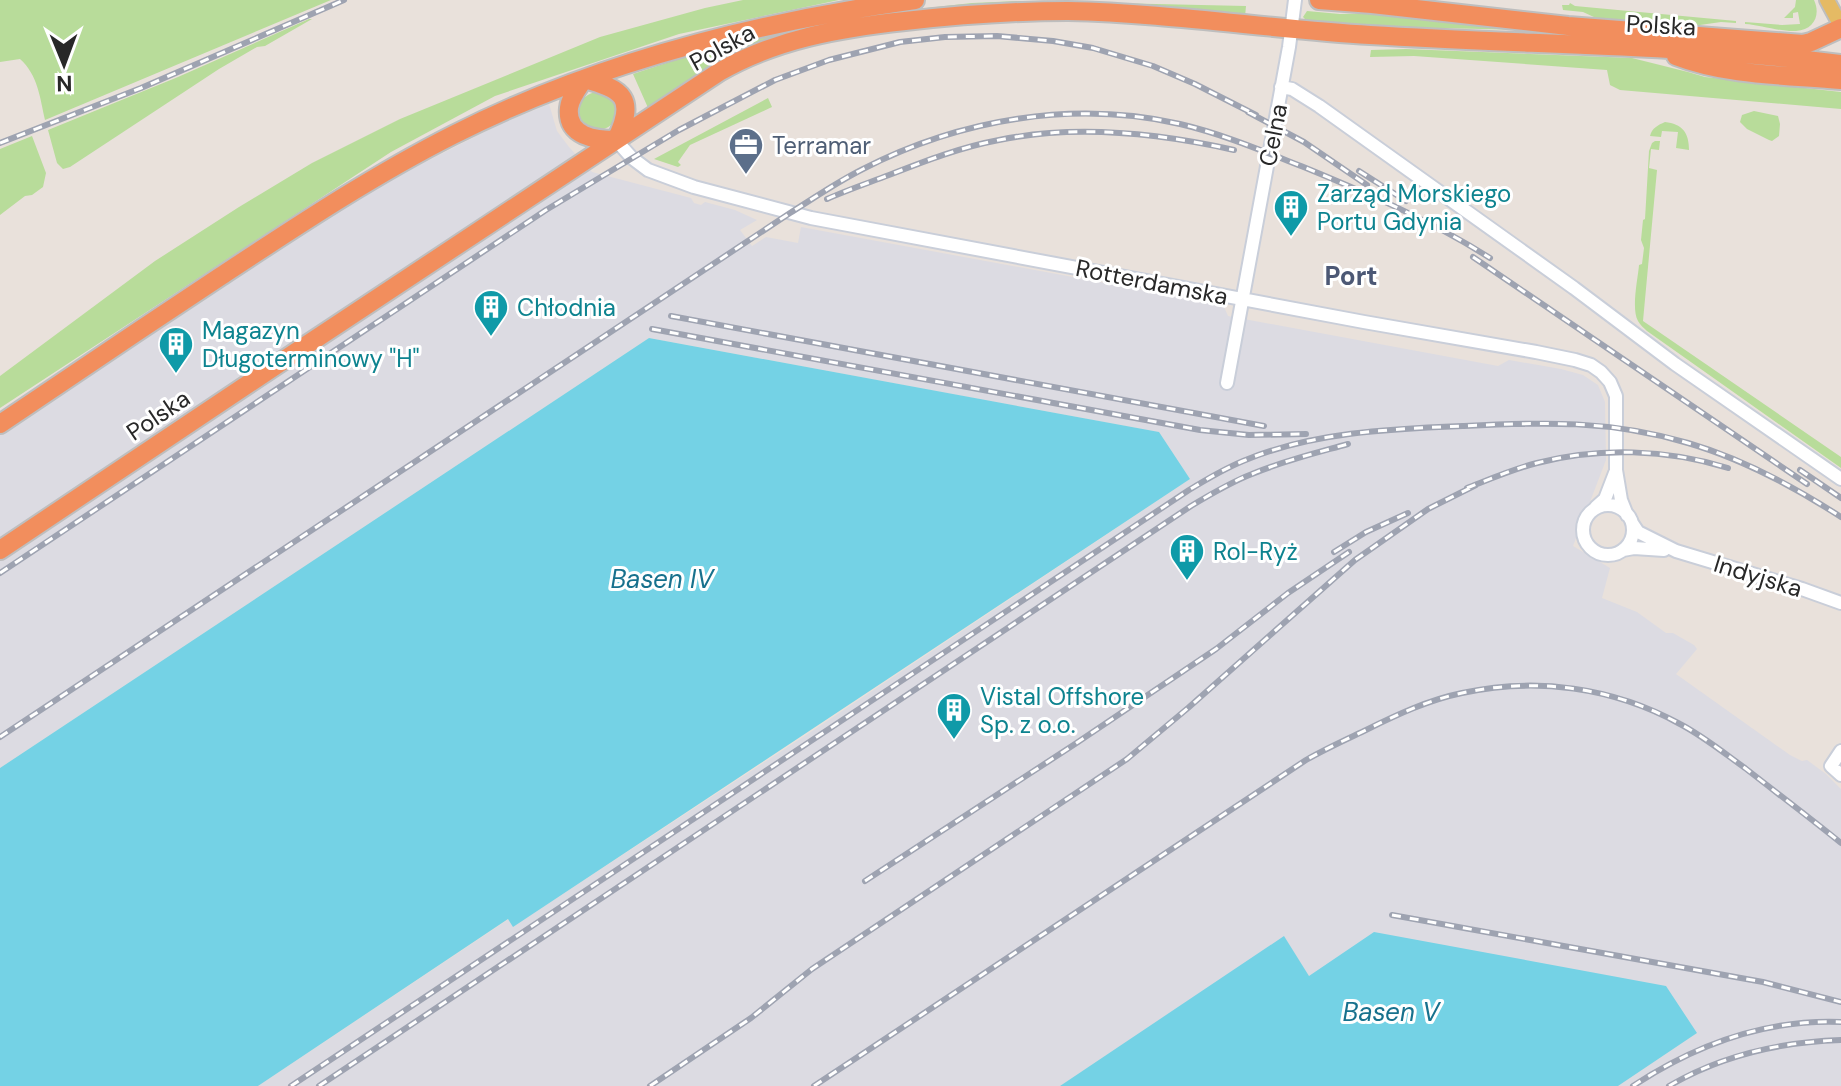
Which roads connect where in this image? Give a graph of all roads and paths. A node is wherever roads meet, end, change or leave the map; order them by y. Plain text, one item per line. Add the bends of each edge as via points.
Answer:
1 (915, 0) edge
2 (1295, 0) edge
3 (1319, 0) edge
4 (1827, 0) edge
5 (1841, 27) edge
6 (1292, 28) junction
7 (1659, 49) junction
8 (1841, 64) edge
9 (584, 79) junction
10 (1841, 80) edge
11 (1281, 87) junction
12 (616, 140) junction
13 (1243, 299) junction
14 (1227, 383) dead end
15 (0, 424) edge
16 (1616, 470) junction
17 (1841, 479) edge
18 (1596, 507) junction
19 (1630, 519) junction
20 (0, 550) edge
21 (1623, 550) junction
22 (1676, 551) junction
23 (1841, 603) edge
24 (1841, 751) edge
25 (1841, 775) edge

1 - 9 highway, Polska via 728,34
2 - 6 street, Celna
3 - 5 highway, Polska via 1803,44
4 - 5 main road
6 - 7 highway, Polska
6 - 11 street, Celna
6 - 12 highway, Polska via 1071,11 965,14 875,24 754,53
7 - 8 highway, Polska
7 - 10 highway via 1725,69
9 - 12 highway via 614,88 624,100 624,123
9 - 12 highway via 572,98 570,119 583,135
9 - 15 highway, Polska via 454,134 351,190
11 - 13 street, Celna
11 - 17 street via 1319,106
12 - 13 street, Rotterdamska via 648,170 796,214
12 - 20 highway, Polska
13 - 14 street, Celna
13 - 16 street, Rotterdamska via 1591,365 1610,382 1616,396
16 - 18 street, Rotterdamska via 1605,499
16 - 19 street, Rotterdamska
18 - 19 street via 1617,506
18 - 21 street via 1584,523 1588,545 1607,555
19 - 21 street via 1631,538
19 - 22 street, Indyjska via 1638,532
21 - 22 street, Indyjska
22 - 23 street, Indyjska
24 - 25 street via 1831,766

